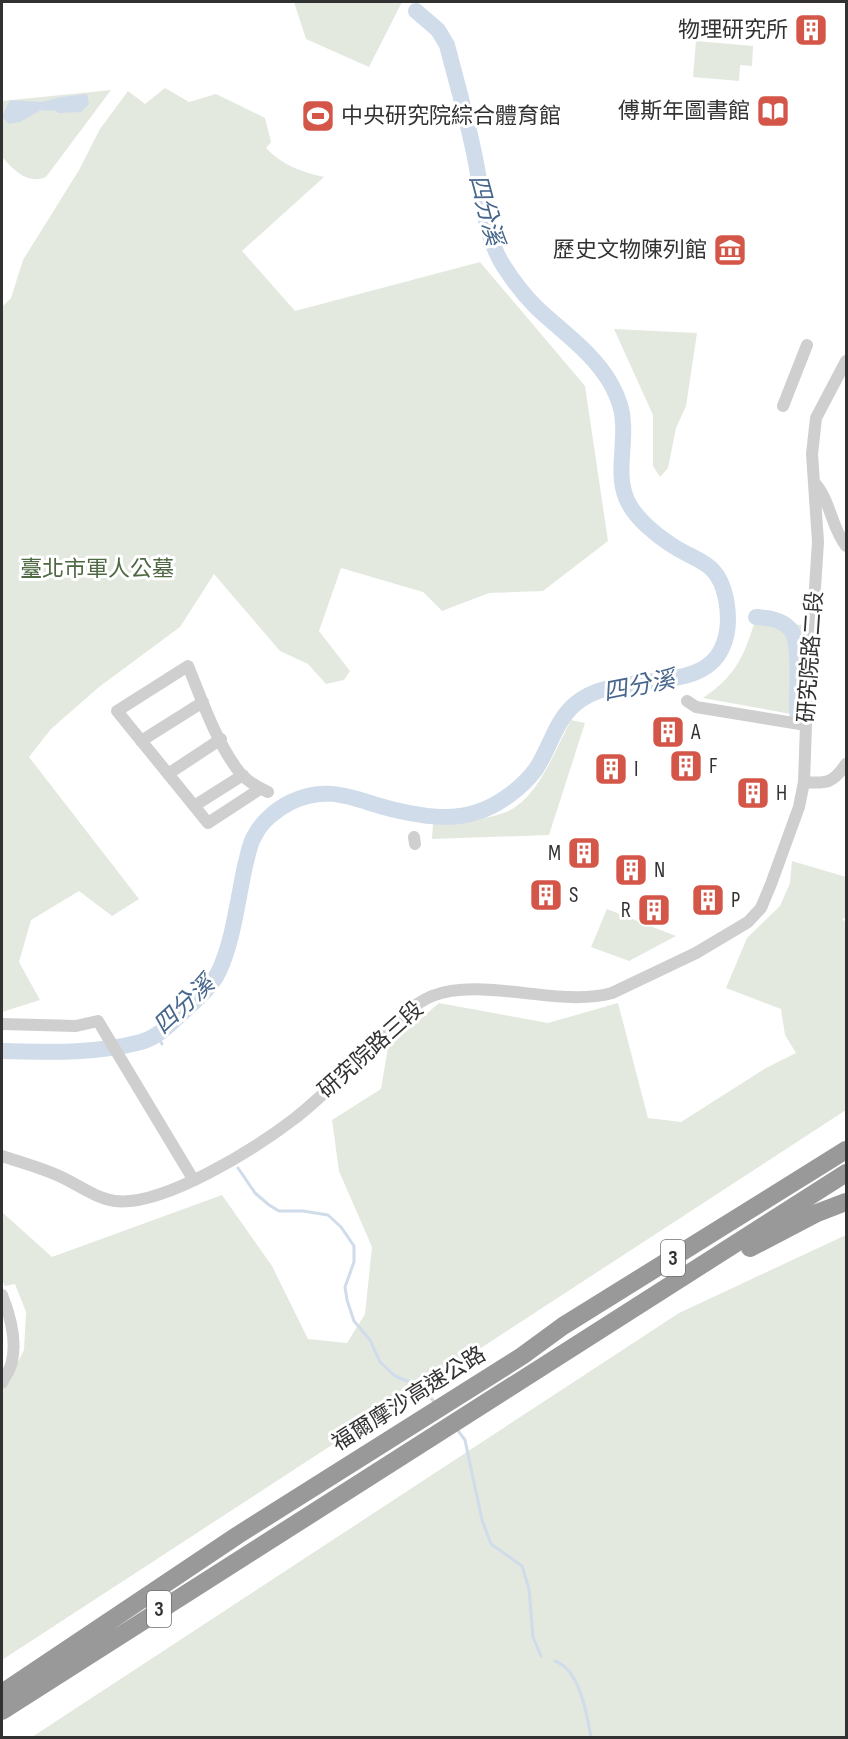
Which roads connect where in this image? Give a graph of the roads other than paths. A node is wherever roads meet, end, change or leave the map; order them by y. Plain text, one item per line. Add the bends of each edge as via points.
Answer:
1 (807, 345) dead end
2 (846, 361) edge
3 (783, 406) dead end
4 (814, 482) junction
5 (846, 546) edge
6 (687, 701) dead end
7 (203, 702) junction
8 (806, 724) junction
9 (221, 739) junction
10 (141, 741) junction
11 (846, 764) edge
12 (168, 774) junction
13 (243, 775) junction
14 (804, 782) junction
15 (194, 806) junction
16 (2, 1024) edge
17 (846, 1148) edge
18 (2, 1156) edge
19 (846, 1173) edge
20 (193, 1179) junction
21 (846, 1202) edge
22 (2, 1295) edge
23 (588, 1338) junction
24 (2, 1383) edge
25 (2, 1693) edge
26 (2, 1711) edge

1 - 3 street
2 - 4 street, 研究院路二段 via 816,418
4 - 5 street, 研究院路二段 via 828,503
4 - 8 street, 研究院路二段 via 818,542
6 - 8 street via 696,707
7 - 9 street
7 - 10 street
7 - 10 street via 188,666 117,711
8 - 14 street, 研究院路二段
9 - 12 street
9 - 13 street
10 - 12 street
11 - 14 street via 836,779 822,784
12 - 15 street
13 - 15 street
13 - 15 street via 264,790 208,823
14 - 20 street, 研究院路三段 via 799,807 764,902 752,919 734,931 686,958 600,997 476,990 433,996 413,1007 293,1119 240,1156
16 - 20 street via 76,1026 98,1022
17 - 25 highway, 福爾摩沙高速公路 / 3 via 229,1541
18 - 20 street, 研究院路三段 via 115,1201 166,1192
19 - 23 highway, 福爾摩沙高速公路 / 3
21 - 23 highway via 768,1238
22 - 24 street via 14,1344 12,1363
23 - 26 highway, 福爾摩沙高速公路 / 3

